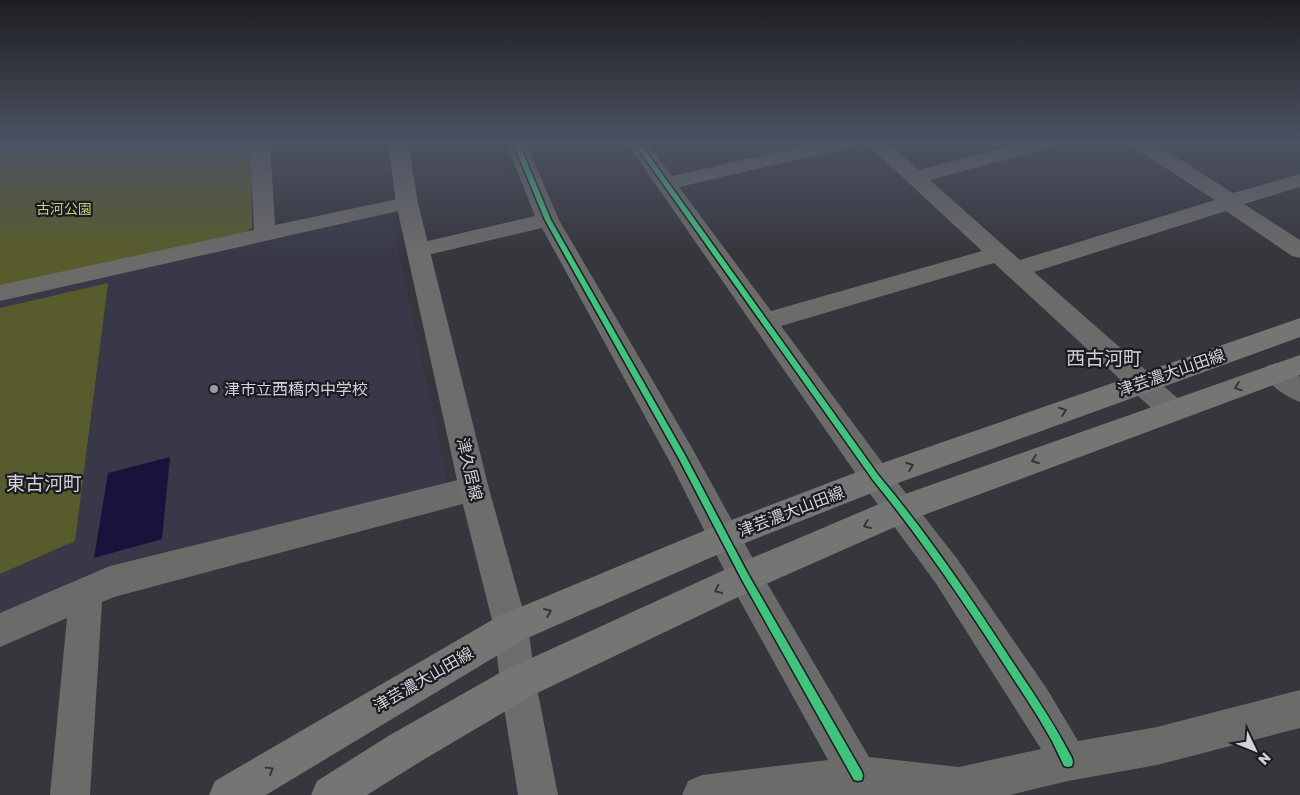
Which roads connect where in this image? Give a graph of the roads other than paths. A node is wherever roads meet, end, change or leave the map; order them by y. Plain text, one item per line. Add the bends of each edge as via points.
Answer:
1 (262, 180) edge
2 (404, 180) edge
3 (531, 180) edge
4 (663, 180) edge
5 (683, 180) edge
6 (916, 180) edge
7 (1197, 180) edge
8 (1300, 180) edge
9 (666, 184) junction
10 (1230, 202) junction
11 (407, 203) junction
12 (548, 220) junction
13 (265, 235) junction
14 (419, 250) junction
15 (1300, 252) edge
16 (1007, 261) junction
17 (0, 293) edge
18 (764, 322) junction
19 (1300, 328) edge
20 (1292, 376) edge
21 (1142, 382) junction
22 (1172, 410) junction
23 (876, 478) junction
24 (474, 489) junction
25 (902, 509) junction
26 (724, 537) junction
27 (745, 577) junction
28 (86, 593) junction
29 (511, 628) junction
30 (0, 630) edge
31 (518, 683) junction
32 (1300, 709) edge
33 (1068, 762) junction
34 (858, 776) junction
35 (70, 795) edge
36 (229, 795) edge
37 (331, 795) edge
38 (538, 795) edge
39 (702, 795) edge

1 - 13 street
2 - 11 main road, 津久居線
3 - 12 street
4 - 9 street
5 - 9 street
6 - 16 street
7 - 10 street
8 - 10 street
9 - 18 street
10 - 15 street
10 - 16 street
11 - 13 street
11 - 14 main road, 津久居線
12 - 14 street
12 - 26 street
13 - 17 street
14 - 24 main road, 津久居線
16 - 18 street
16 - 21 street
18 - 23 street
19 - 21 main road, 津芸濃大山田線
20 -> 22 main road
21 - 22 street
23 -> 21 main road, 津芸濃大山田線
22 -> 25 main road
23 - 25 street
23 - 26 main road, 津芸濃大山田線
24 - 28 street via 110,582
24 - 29 main road, 津久居線
25 -> 27 main road
25 - 33 street via 992,638 1059,742
26 - 27 street
29 -> 26 main road, 津芸濃大山田線
27 -> 31 main road
27 - 34 street
28 - 30 street
28 - 35 street
29 - 31 main road, 津久居線
36 -> 29 main road, 津芸濃大山田線
31 - 37 main road
31 - 38 main road, 津久居線
32 - 33 street via 1157,746
33 - 34 street via 959,787
34 - 39 street

